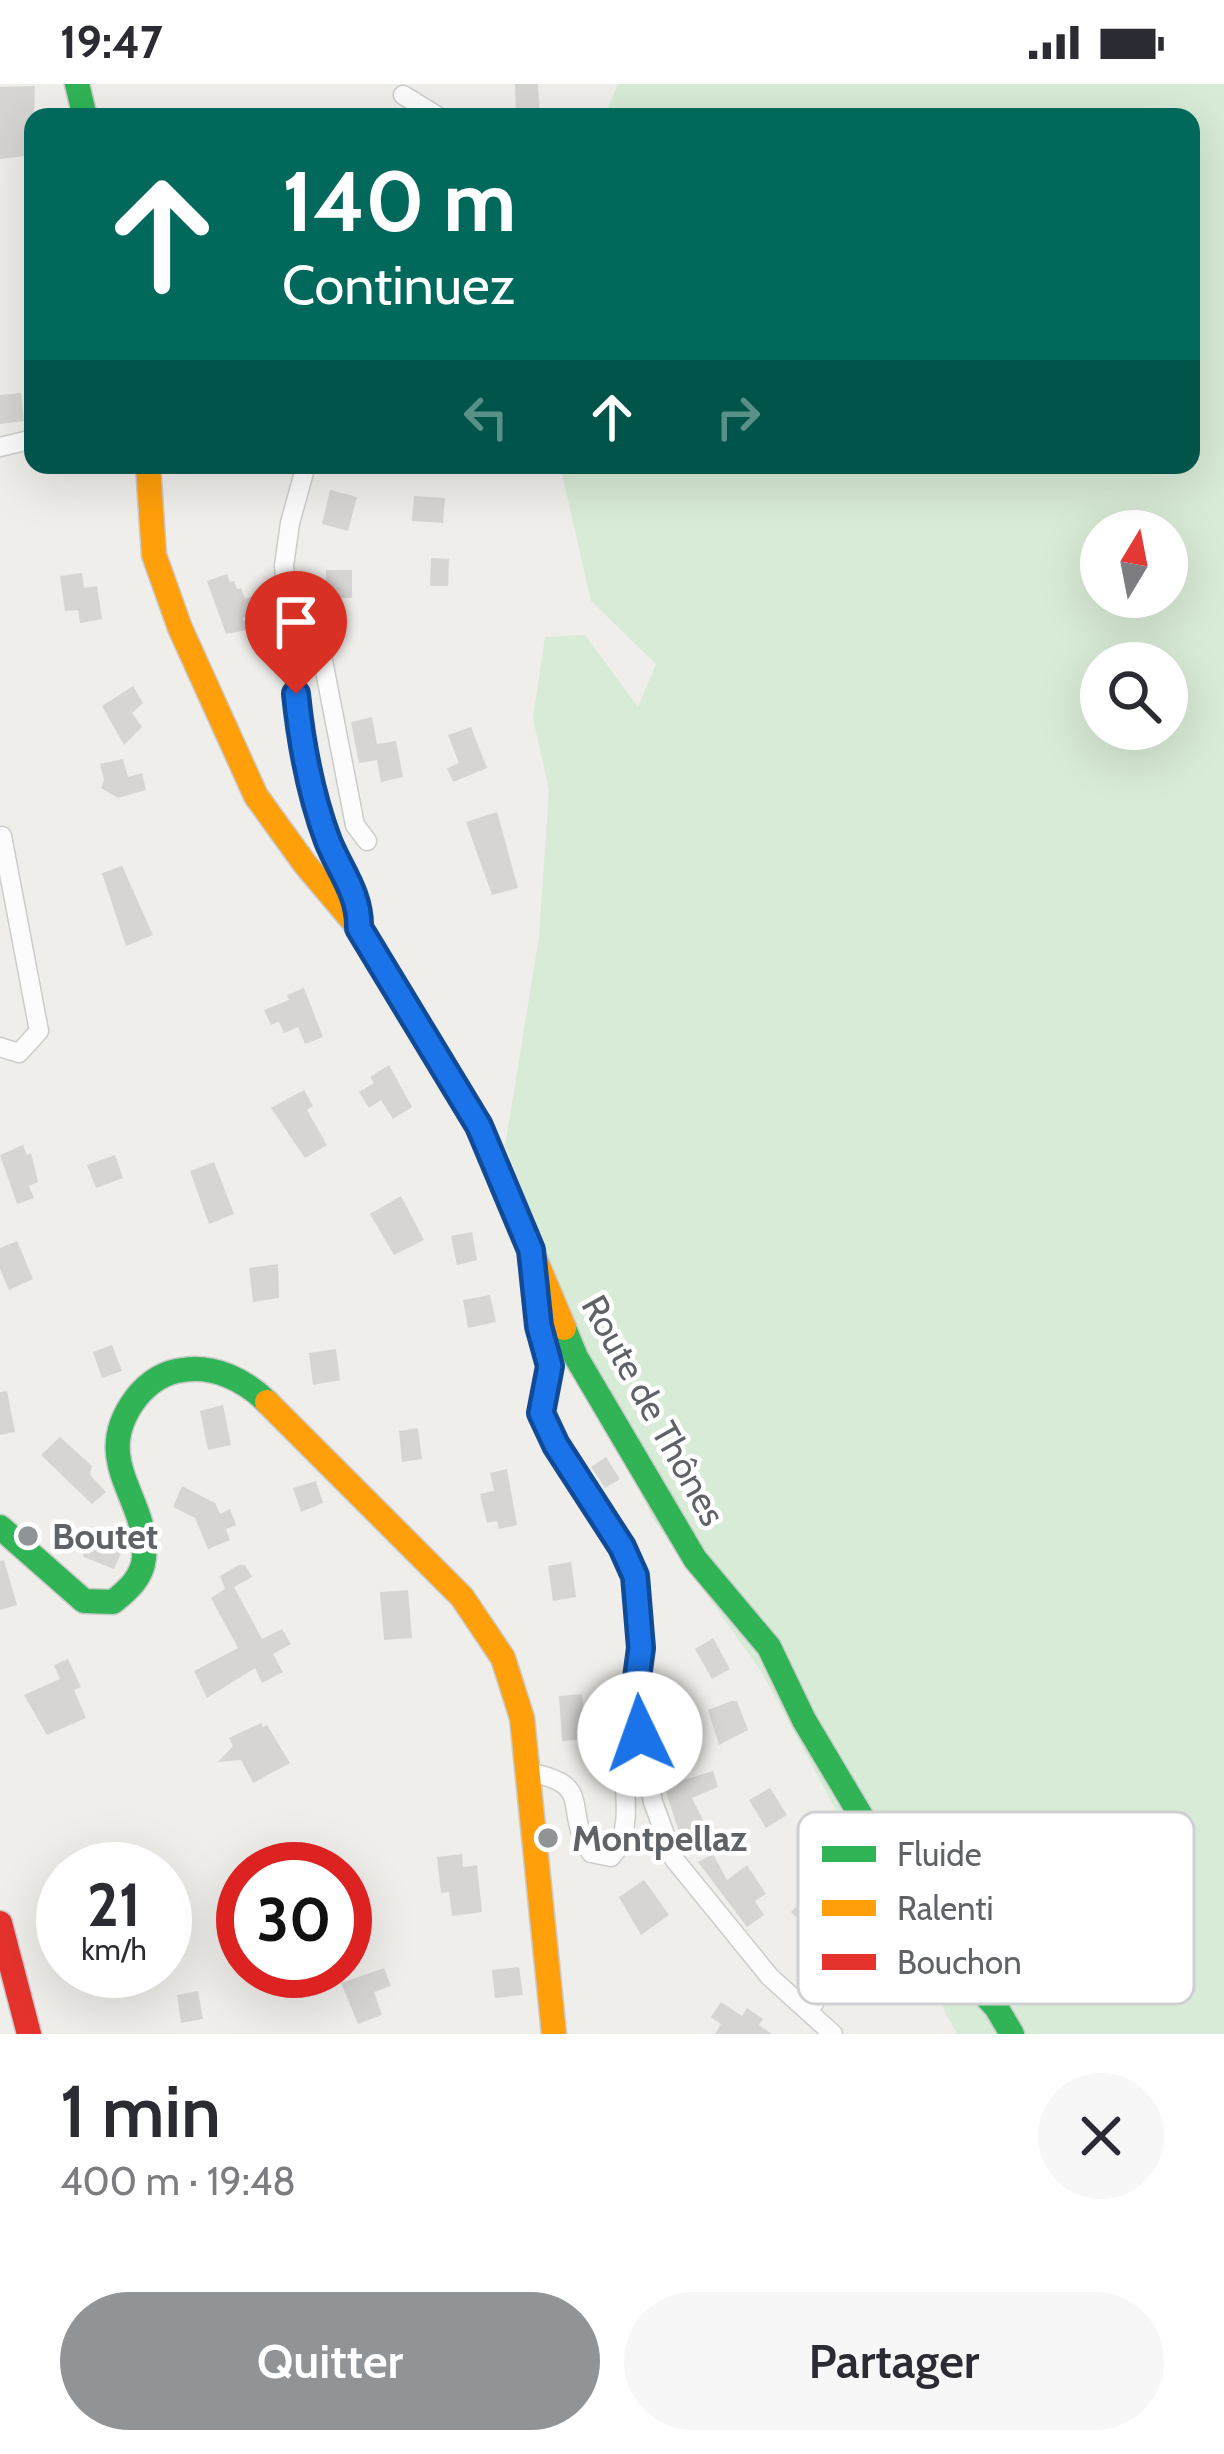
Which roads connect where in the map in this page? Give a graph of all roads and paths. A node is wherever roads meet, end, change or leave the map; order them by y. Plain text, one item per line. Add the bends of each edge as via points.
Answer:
1 (149, 474) edge
2 (304, 474) edge
3 (286, 590) junction
4 (2, 836) edge
5 (367, 841) dead end
6 (359, 928) junction
7 (0, 1047) edge
8 (531, 1250) junction
9 (550, 1366) junction
10 (582, 1367) junction
11 (0, 1527) edge
12 (637, 1682) junction
13 (527, 1772) junction
14 (859, 1812) edge
15 (0, 1923) edge
16 (798, 2003) edge
17 (799, 2004) edge
18 (812, 2004) edge
19 (993, 2004) edge
20 (11, 2009) edge
21 (808, 2012) junction
22 (29, 2034) edge
23 (554, 2034) edge
24 (833, 2034) edge
25 (1012, 2034) edge

1 - 6 main road, Route de Thônes via 154,555 256,796
2 - 3 street via 290,523
3 - 5 street via 312,604 356,825
3 - 6 street via 303,748
4 - 7 street via 39,1030 20,1053
6 - 8 main road, Route de Thônes via 479,1126
8 - 9 street
8 - 10 main road, Route de Thônes
9 - 10 street
9 - 12 street via 541,1413 635,1576
10 - 14 main road, Route de Thônes via 695,1559 769,1647
11 - 13 main road via 84,1601 113,1603 145,1562 118,1468 118,1436 133,1401 176,1370 211,1370 250,1385 462,1597 502,1658 522,1718
12 - 13 street via 622,1739 624,1829 610,1857 591,1853 579,1835 564,1781
12 - 16 street via 652,1802 674,1859
13 - 23 main road
15 - 20 main road
17 - 21 street
18 - 21 street
19 - 25 main road, Route de Thônes
20 - 22 main road
21 - 24 street

